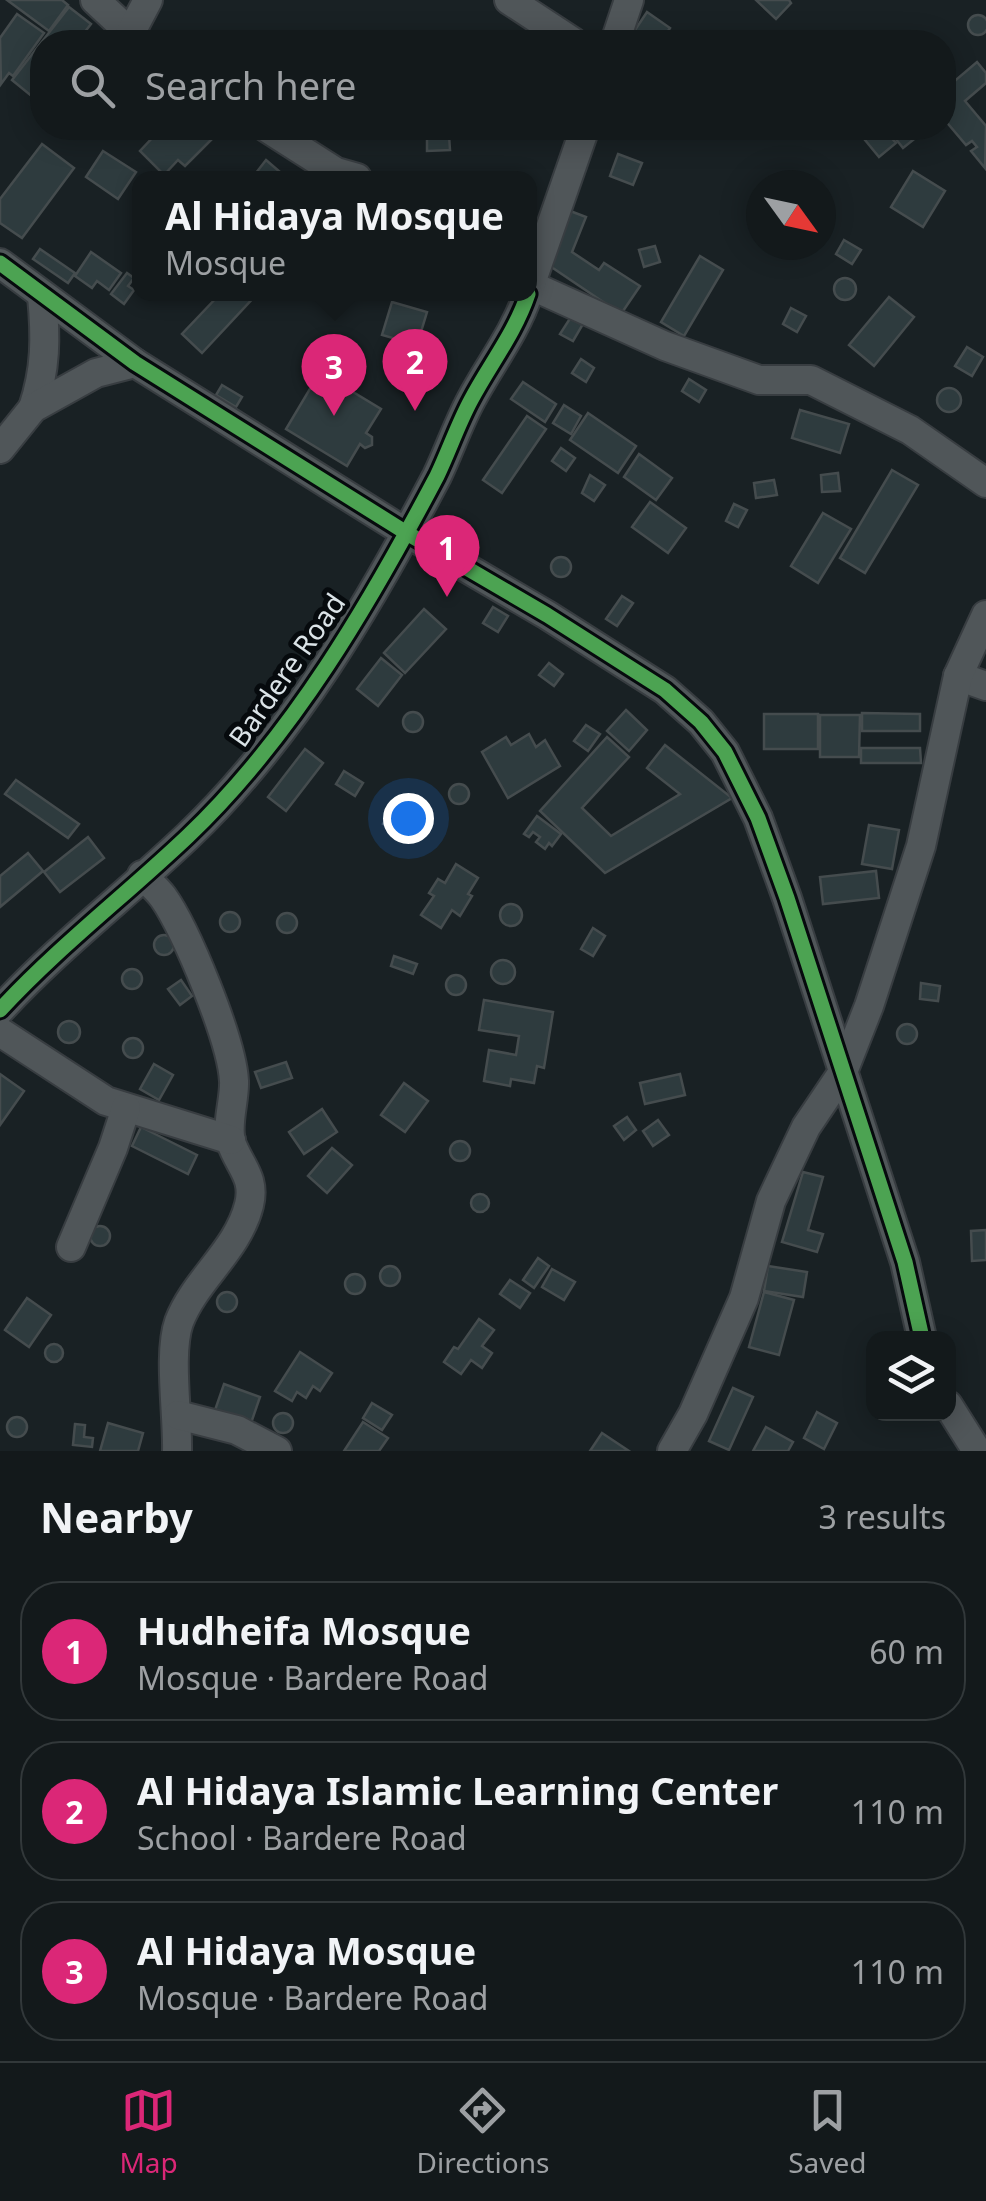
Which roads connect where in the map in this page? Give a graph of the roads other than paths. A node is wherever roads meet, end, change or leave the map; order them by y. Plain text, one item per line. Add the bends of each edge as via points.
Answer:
1 (95, 0) edge
2 (148, 0) edge
3 (510, 0) edge
4 (629, 0) edge
5 (125, 30) edge
6 (137, 30) edge
7 (555, 30) edge
8 (619, 30) edge
9 (286, 140) edge
10 (582, 140) edge
11 (334, 171) edge
12 (0, 263) edge
13 (537, 263) edge
14 (537, 285) edge
15 (42, 296) junction
16 (524, 301) edge
17 (135, 363) junction
18 (33, 408) junction
19 (0, 449) edge
20 (986, 484) edge
21 (405, 532) junction
22 (986, 615) edge
23 (958, 676) junction
24 (986, 686) edge
25 (142, 875) junction
26 (0, 1010) edge
27 (0, 1032) edge
28 (843, 1072) junction
29 (126, 1108) junction
30 (231, 1140) junction
31 (71, 1248) dead end
32 (920, 1331) edge
33 (178, 1414) junction
34 (956, 1418) edge
35 (177, 1451) edge
36 (278, 1451) edge
37 (672, 1451) edge
38 (977, 1451) edge

1 - 5 street
2 - 6 street
3 - 7 street
4 - 8 street
9 - 11 street
10 - 13 street, Bardere Road
12 - 15 street
14 - 20 street via 665,346 760,380 811,380 910,430
15 - 17 street
15 - 18 street via 47,347
16 - 21 street, Bardere Road
17 - 18 street via 96,373
17 - 21 street
18 - 19 street
21 - 25 street, Bardere Road via 273,740 189,835
21 - 28 street via 665,690 702,722 726,752 758,818
22 - 23 street
23 - 24 street
23 - 28 street via 921,846
25 - 26 street, Bardere Road
25 - 30 street via 181,932 221,1030 234,1078
27 - 29 street via 87,1091
28 - 32 street
28 - 37 street via 806,1127 771,1202 744,1298
29 - 30 street
29 - 31 street
30 - 33 street via 252,1185 249,1206 179,1323
33 - 35 street
33 - 36 street via 237,1430
34 - 38 street

